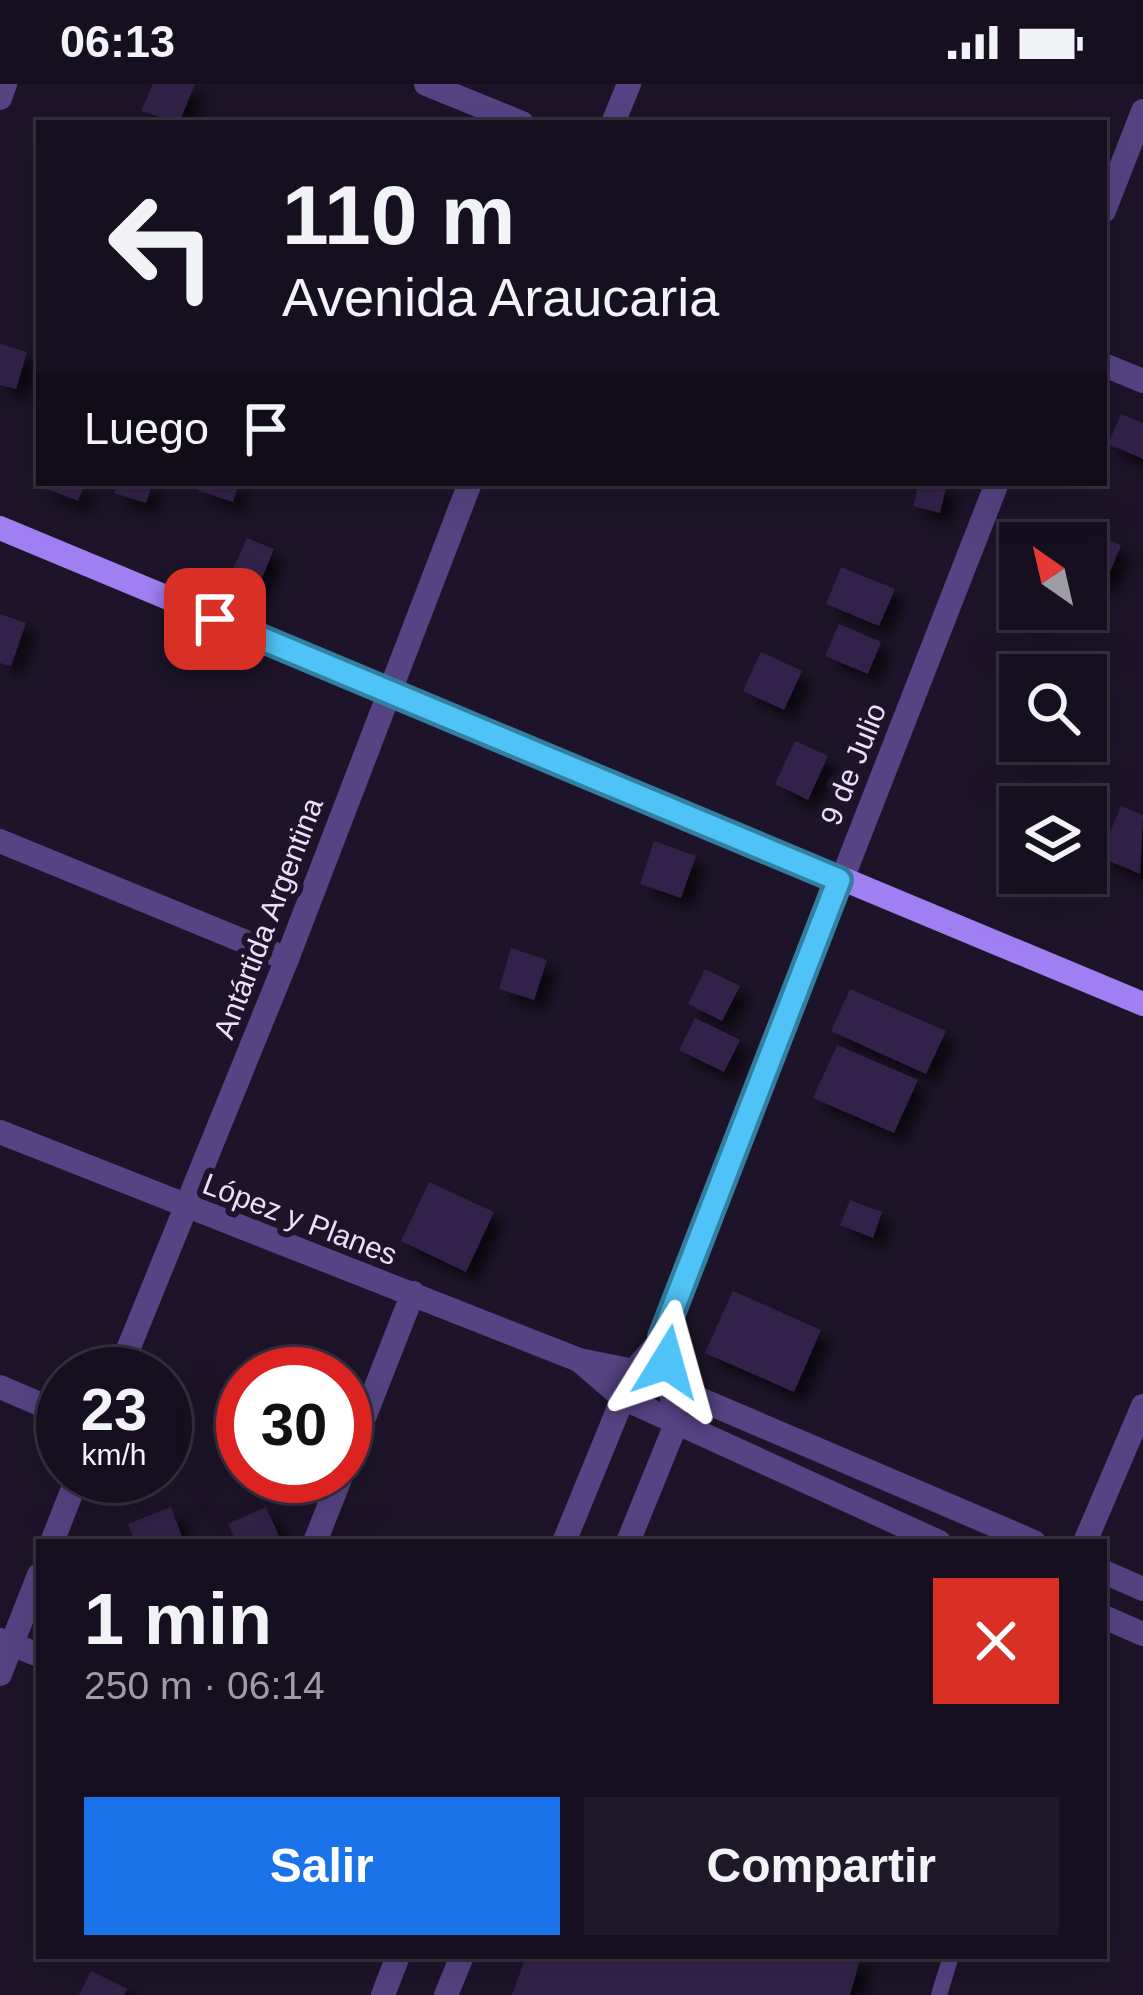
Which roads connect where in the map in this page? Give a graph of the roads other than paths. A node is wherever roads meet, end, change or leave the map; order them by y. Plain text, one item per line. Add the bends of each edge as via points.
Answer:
1 (5, 84) edge
2 (426, 84) edge
3 (629, 84) edge
4 (0, 98) edge
5 (1143, 111) edge
6 (516, 120) edge
7 (614, 120) edge
8 (1107, 203) edge
9 (1107, 366) edge
10 (1143, 381) edge
11 (469, 486) edge
12 (996, 486) edge
13 (0, 528) edge
14 (387, 691) junction
15 (0, 841) edge
16 (839, 880) junction
17 (287, 959) junction
18 (1143, 1004) edge
19 (0, 1132) edge
20 (183, 1207) junction
21 (413, 1293) junction
22 (662, 1337) junction
23 (129, 1347) edge
24 (579, 1360) junction
25 (634, 1371) junction
26 (0, 1387) edge
27 (670, 1387) junction
28 (372, 1397) edge
29 (622, 1398) junction
30 (36, 1402) edge
31 (1143, 1406) edge
32 (676, 1424) junction
33 (67, 1503) edge
34 (330, 1503) edge
35 (53, 1539) edge
36 (316, 1539) edge
37 (565, 1539) edge
38 (629, 1539) edge
39 (931, 1539) edge
40 (1027, 1539) edge
41 (1086, 1539) edge
42 (1107, 1573) edge
43 (36, 1581) edge
44 (1143, 1589) edge
45 (1107, 1618) edge
46 (1143, 1634) edge
47 (6, 1642) edge
48 (36, 1654) edge
49 (0, 1674) edge
50 (397, 1959) edge
51 (461, 1959) edge
52 (950, 1959) edge
53 (382, 1995) edge
54 (446, 1995) edge
55 (939, 1995) edge

1 - 4 street
2 - 6 street
3 - 7 street
5 - 8 street
9 - 10 street
11 - 14 street, Antártida Argentina
12 - 16 street, 9 de Julio
13 - 14 main road
14 - 16 main road
14 - 17 street, Antártida Argentina
15 - 17 street
16 - 18 main road
16 - 22 street, 9 de Julio
17 - 20 street, Antártida Argentina
19 - 20 street, López y Planes
20 - 21 street, López y Planes
20 - 23 street, Antártida Argentina
21 - 24 street, López y Planes
21 - 28 street
22 - 25 street, 9 de Julio
22 - 27 street
24 - 25 street, López y Planes
24 - 29 street, López y Planes
25 - 27 street, López y Planes
25 - 29 street, 9 de Julio
26 - 30 street
27 - 32 street
27 - 40 street, López y Planes
29 - 32 street, López y Planes
29 - 37 street, 9 de Julio
31 - 41 street
32 - 38 street
32 - 39 street, López y Planes
33 - 35 street
34 - 36 street
42 - 44 street
43 - 47 street
45 - 46 street
47 - 48 street
47 - 49 street
50 - 53 street
51 - 54 street
52 - 55 lane

